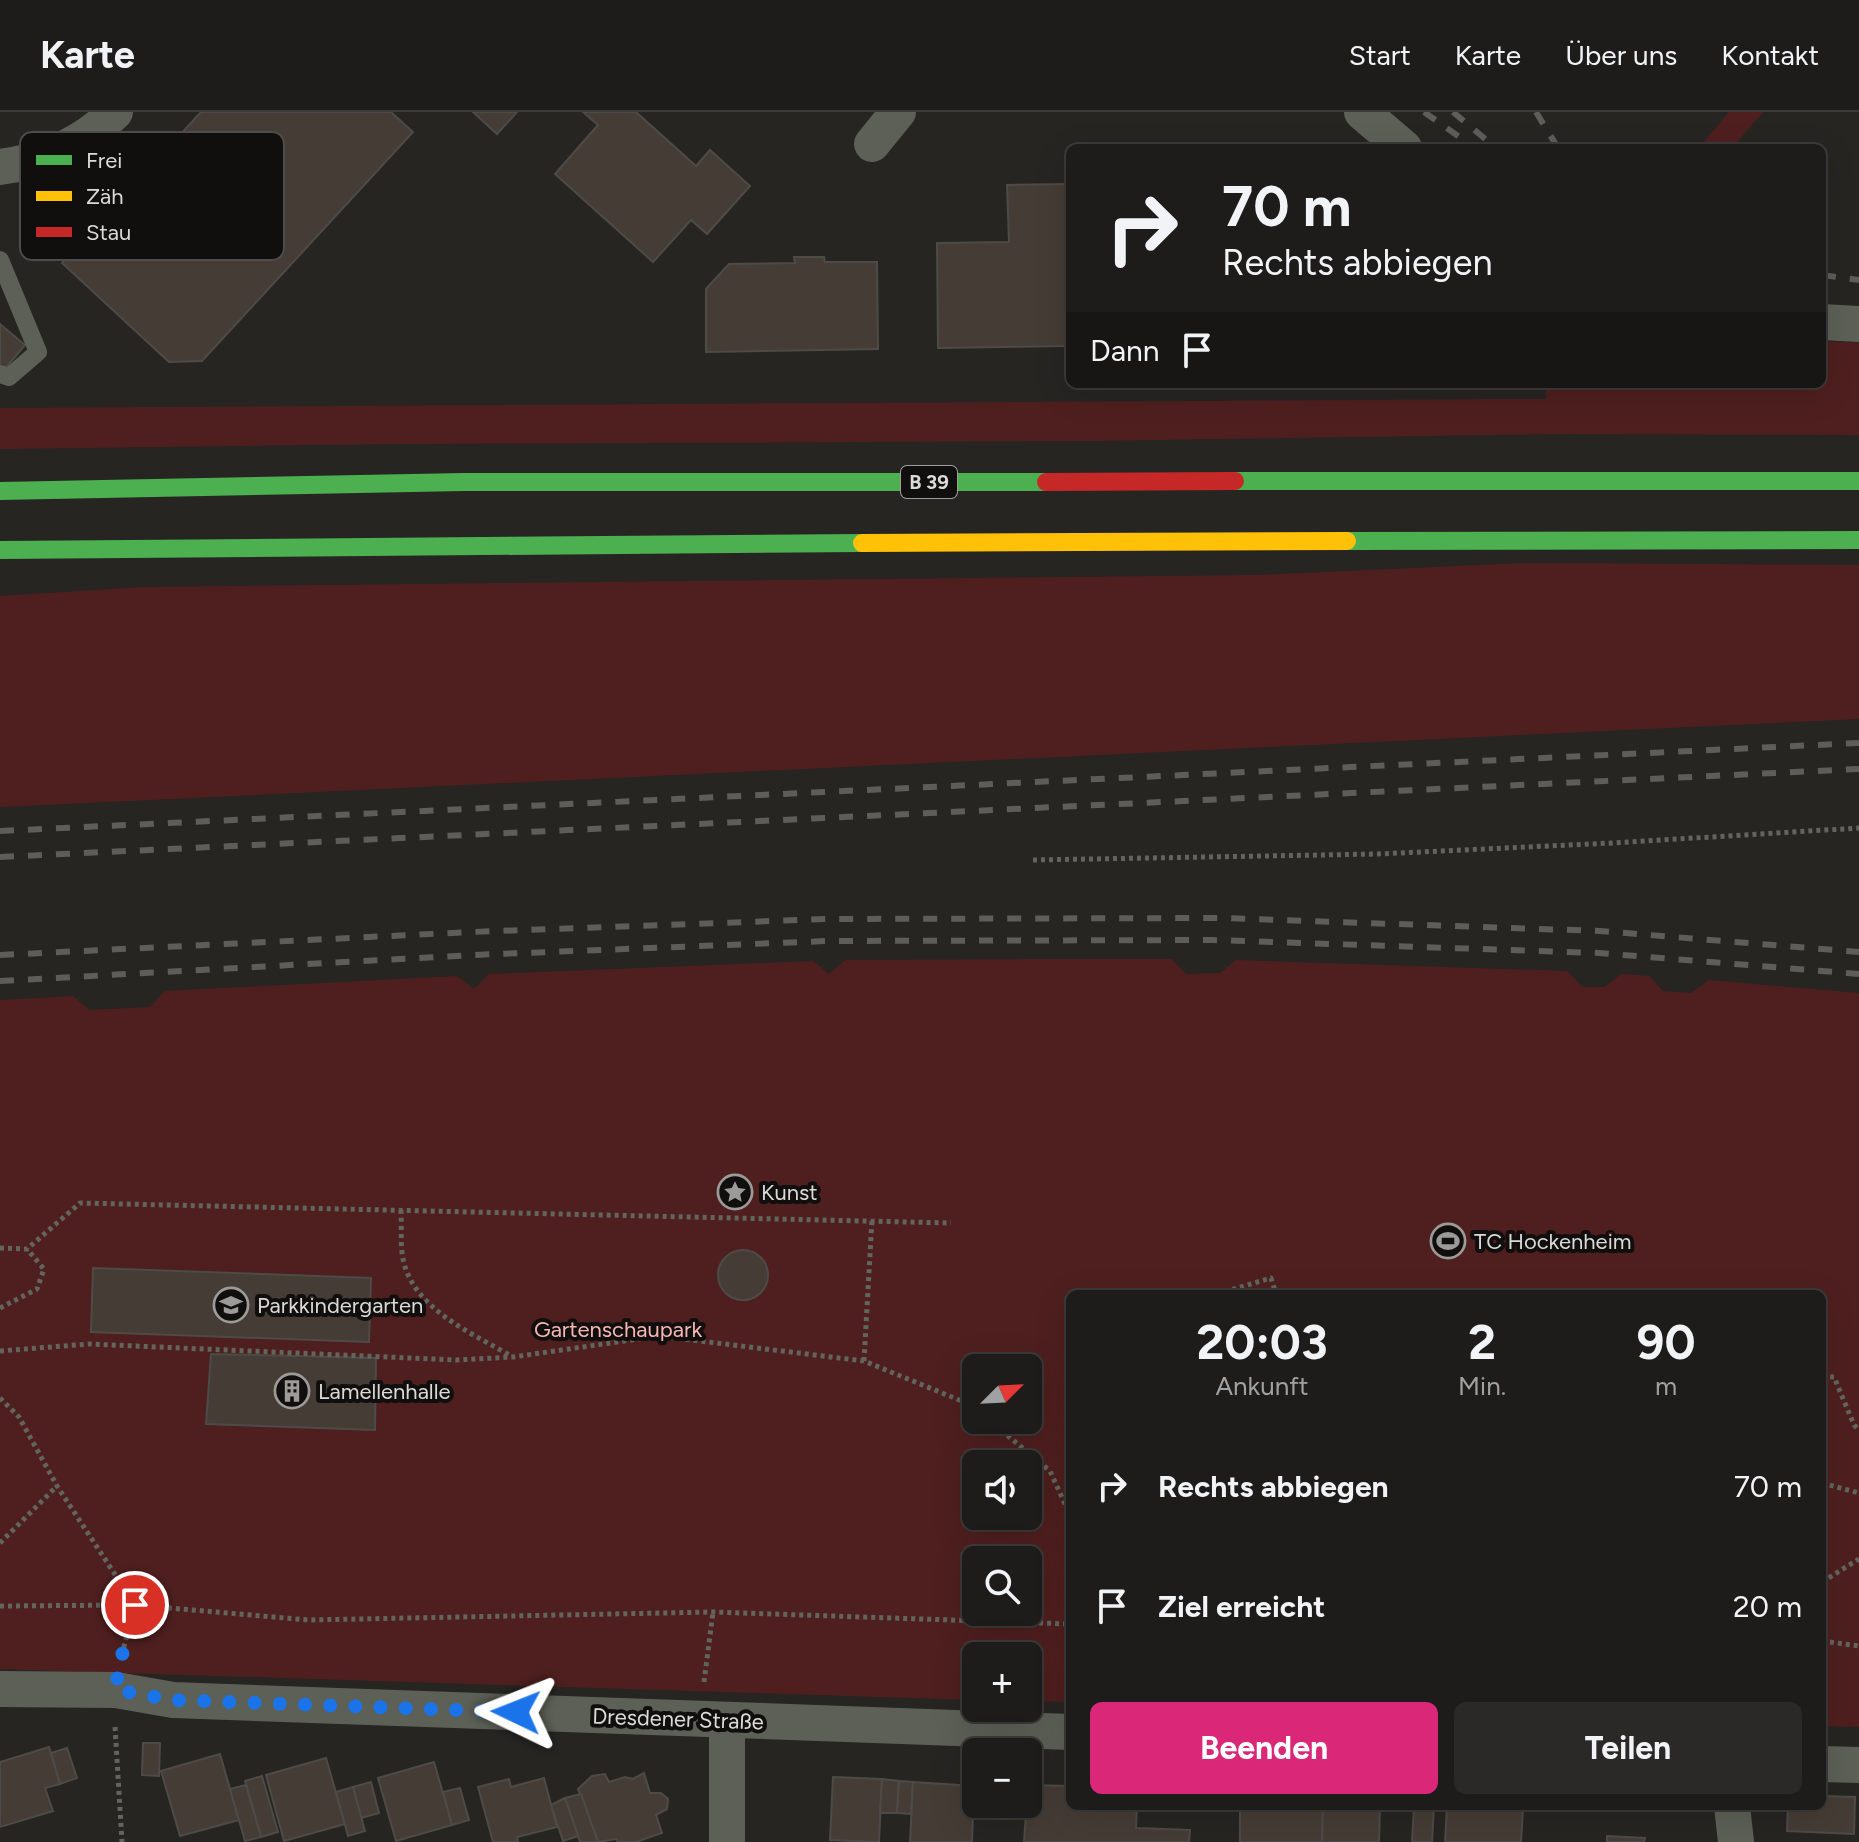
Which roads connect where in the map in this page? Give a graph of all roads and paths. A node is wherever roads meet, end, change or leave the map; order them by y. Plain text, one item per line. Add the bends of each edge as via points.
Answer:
1 (115, 112) edge
2 (898, 112) edge
3 (1362, 112) edge
4 (90, 132) edge
5 (872, 144) dead end
6 (1399, 144) edge
7 (20, 164) edge
8 (0, 167) edge
9 (0, 260) edge
10 (1826, 322) edge
11 (1859, 324) edge
12 (0, 374) edge
13 (1859, 481) edge
14 (0, 491) edge
15 (1859, 540) edge
16 (27, 549) junction
17 (0, 550) edge
18 (0, 557) edge
19 (1859, 828) edge
20 (1033, 860) dead end
21 (401, 1210) junction
22 (872, 1219) junction
23 (951, 1223) dead end
24 (0, 1248) edge
25 (27, 1249) junction
26 (1230, 1290) edge
27 (1275, 1290) edge
28 (0, 1308) edge
29 (0, 1351) edge
30 (513, 1357) junction
31 (864, 1361) junction
32 (1826, 1376) edge
33 (0, 1398) edge
34 (962, 1401) edge
35 (1859, 1430) edge
36 (1006, 1434) edge
37 (1826, 1484) edge
38 (57, 1486) junction
39 (1859, 1493) edge
40 (1066, 1506) edge
41 (0, 1543) edge
42 (1859, 1559) edge
43 (1826, 1580) edge
44 (135, 1605) junction
45 (0, 1606) edge
46 (713, 1612) junction
47 (1066, 1624) edge
48 (1826, 1642) edge
49 (1859, 1646) edge
50 (0, 1689) edge
51 (116, 1690) junction
52 (715, 1720) junction
53 (1066, 1732) edge
54 (1826, 1764) edge
55 (1859, 1765) edge
56 (1732, 1810) edge
57 (122, 1842) edge
58 (727, 1842) edge
59 (1736, 1842) edge

1 - 4 street
2 - 5 street
3 - 6 street
7 - 8 street
9 - 12 lane via 38,352 9,377
10 - 11 street
13 - 14 highway, B 39 via 464,482
15 - 16 highway
16 - 17 highway
16 - 18 highway
19 - 20 path via 1394,854
21 - 22 path
21 - 25 path via 80,1203
21 - 30 path via 403,1261 416,1290 442,1315
22 - 23 path
22 - 31 path
24 - 25 path
25 - 28 path via 44,1269 37,1289
26 - 27 path via 1271,1278
29 - 30 path via 89,1344 456,1360
30 - 31 path via 659,1336
31 - 34 path
32 - 35 path via 1834,1377
33 - 38 path via 19,1417
36 - 40 path via 1050,1471
37 - 39 path
38 - 41 path
38 - 44 path
42 - 43 path
44 - 45 path
44 - 46 path via 308,1620
44 - 51 path
46 - 47 path
46 - 52 path via 702,1693
48 - 49 path
50 - 51 street, Dresdener Straße
51 - 52 street, Dresdener Straße via 173,1700
51 - 57 path
52 - 53 street, Dresdener Straße
52 - 58 street
54 - 55 street
56 - 59 street

